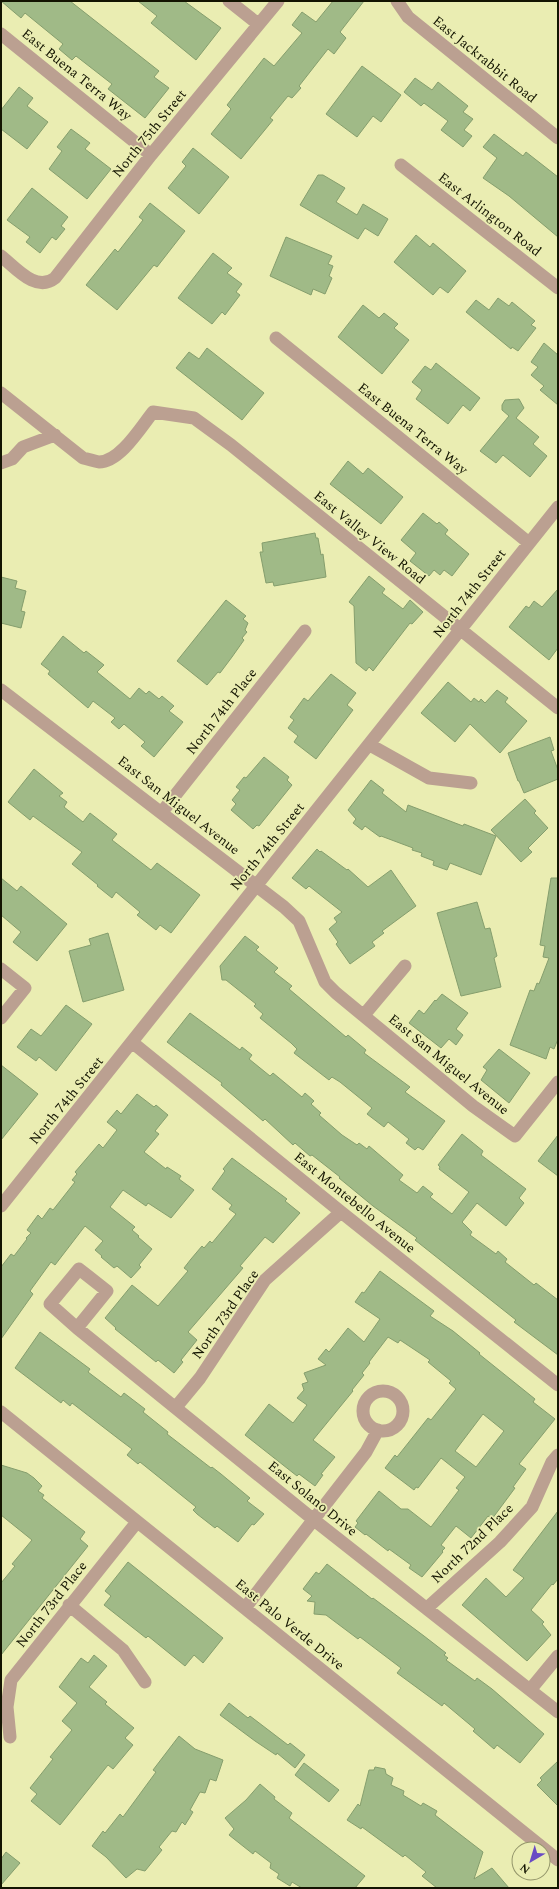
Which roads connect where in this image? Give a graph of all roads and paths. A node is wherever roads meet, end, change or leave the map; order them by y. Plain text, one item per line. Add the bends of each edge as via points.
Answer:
1 (229, 1) edge
2 (278, 1) edge
3 (397, 1) edge
4 (258, 24) junction
5 (1, 34) edge
6 (558, 138) edge
7 (151, 155) junction
8 (402, 165) dead end
9 (1, 256) edge
10 (558, 288) edge
11 (276, 338) dead end
12 (1, 393) edge
13 (55, 436) junction
14 (1, 463) edge
15 (558, 507) edge
16 (529, 543) junction
17 (305, 631) dead end
18 (460, 631) junction
19 (1, 690) edge
20 (558, 708) edge
21 (370, 745) junction
22 (471, 783) dead end
23 (162, 812) junction
24 (256, 885) junction
25 (405, 966) dead end
26 (1, 969) edge
27 (364, 1016) junction
28 (1, 1018) edge
29 (133, 1043) junction
30 (558, 1082) edge
31 (1, 1206) edge
32 (341, 1212) junction
33 (77, 1328) junction
34 (558, 1385) edge
35 (176, 1407) junction
36 (1, 1412) edge
37 (378, 1430) dead end
38 (558, 1455) edge
39 (314, 1520) junction
40 (137, 1522) junction
41 (69, 1605) junction
42 (244, 1608) junction
43 (427, 1608) junction
44 (558, 1656) edge
45 (145, 1682) dead end
46 (530, 1690) junction
47 (558, 1712) edge
48 (10, 1737) dead end
49 (558, 1860) edge

1 - 4 street
2 - 4 street, North 75th Street
3 - 6 street, East Jackrabbit Road via 408,17
4 - 7 street, North 75th Street
5 - 7 street, East Buena Terra Way
7 - 9 street, North 75th Street via 55,278 45,284 37,283
8 - 10 street, East Arlington Road
11 - 16 street, East Buena Terra Way
12 - 13 street
13 - 14 street via 23,447 12,459
13 - 18 street, East Valley View Road via 83,458 99,462 114,458 153,412 194,418 231,445
15 - 16 street, North 74th Street
16 - 18 street, North 74th Street
17 - 23 street, North 74th Place
18 - 20 street, East Valley View Road
18 - 21 street, North 74th Street
19 - 23 street, East San Miguel Avenue
21 - 22 street via 429,778
21 - 24 street, North 74th Street
23 - 24 street, East San Miguel Avenue
24 - 27 street, East San Miguel Avenue via 299,922 326,982
24 - 29 street, North 74th Street
25 - 27 street, East San Miguel Avenue
26 - 28 street via 25,988
27 - 30 street, East San Miguel Avenue via 473,1106 515,1136
29 - 31 street, North 74th Street
29 - 32 street, East Montebello Avenue
32 - 34 street, East Montebello Avenue
32 - 35 street, North 73rd Place via 265,1280 200,1378
33 - 33 street, East Solano Drive via 107,1291 79,1269 50,1304
33 - 35 street, East Solano Drive
35 - 39 street, East Solano Drive
36 - 40 street, East Palo Verde Drive
37 - 39 street via 366,1452
38 - 43 street, North 72nd Place via 552,1462 532,1507 500,1542
39 - 42 street
39 - 43 street, East Solano Drive
40 - 41 street, North 73rd Place
40 - 42 street, East Palo Verde Drive
41 - 45 street via 123,1650
41 - 48 street, North 73rd Place via 11,1680 7,1707
42 - 49 street, East Palo Verde Drive
43 - 46 street, East Solano Drive
44 - 46 street
46 - 47 street, East Solano Drive

